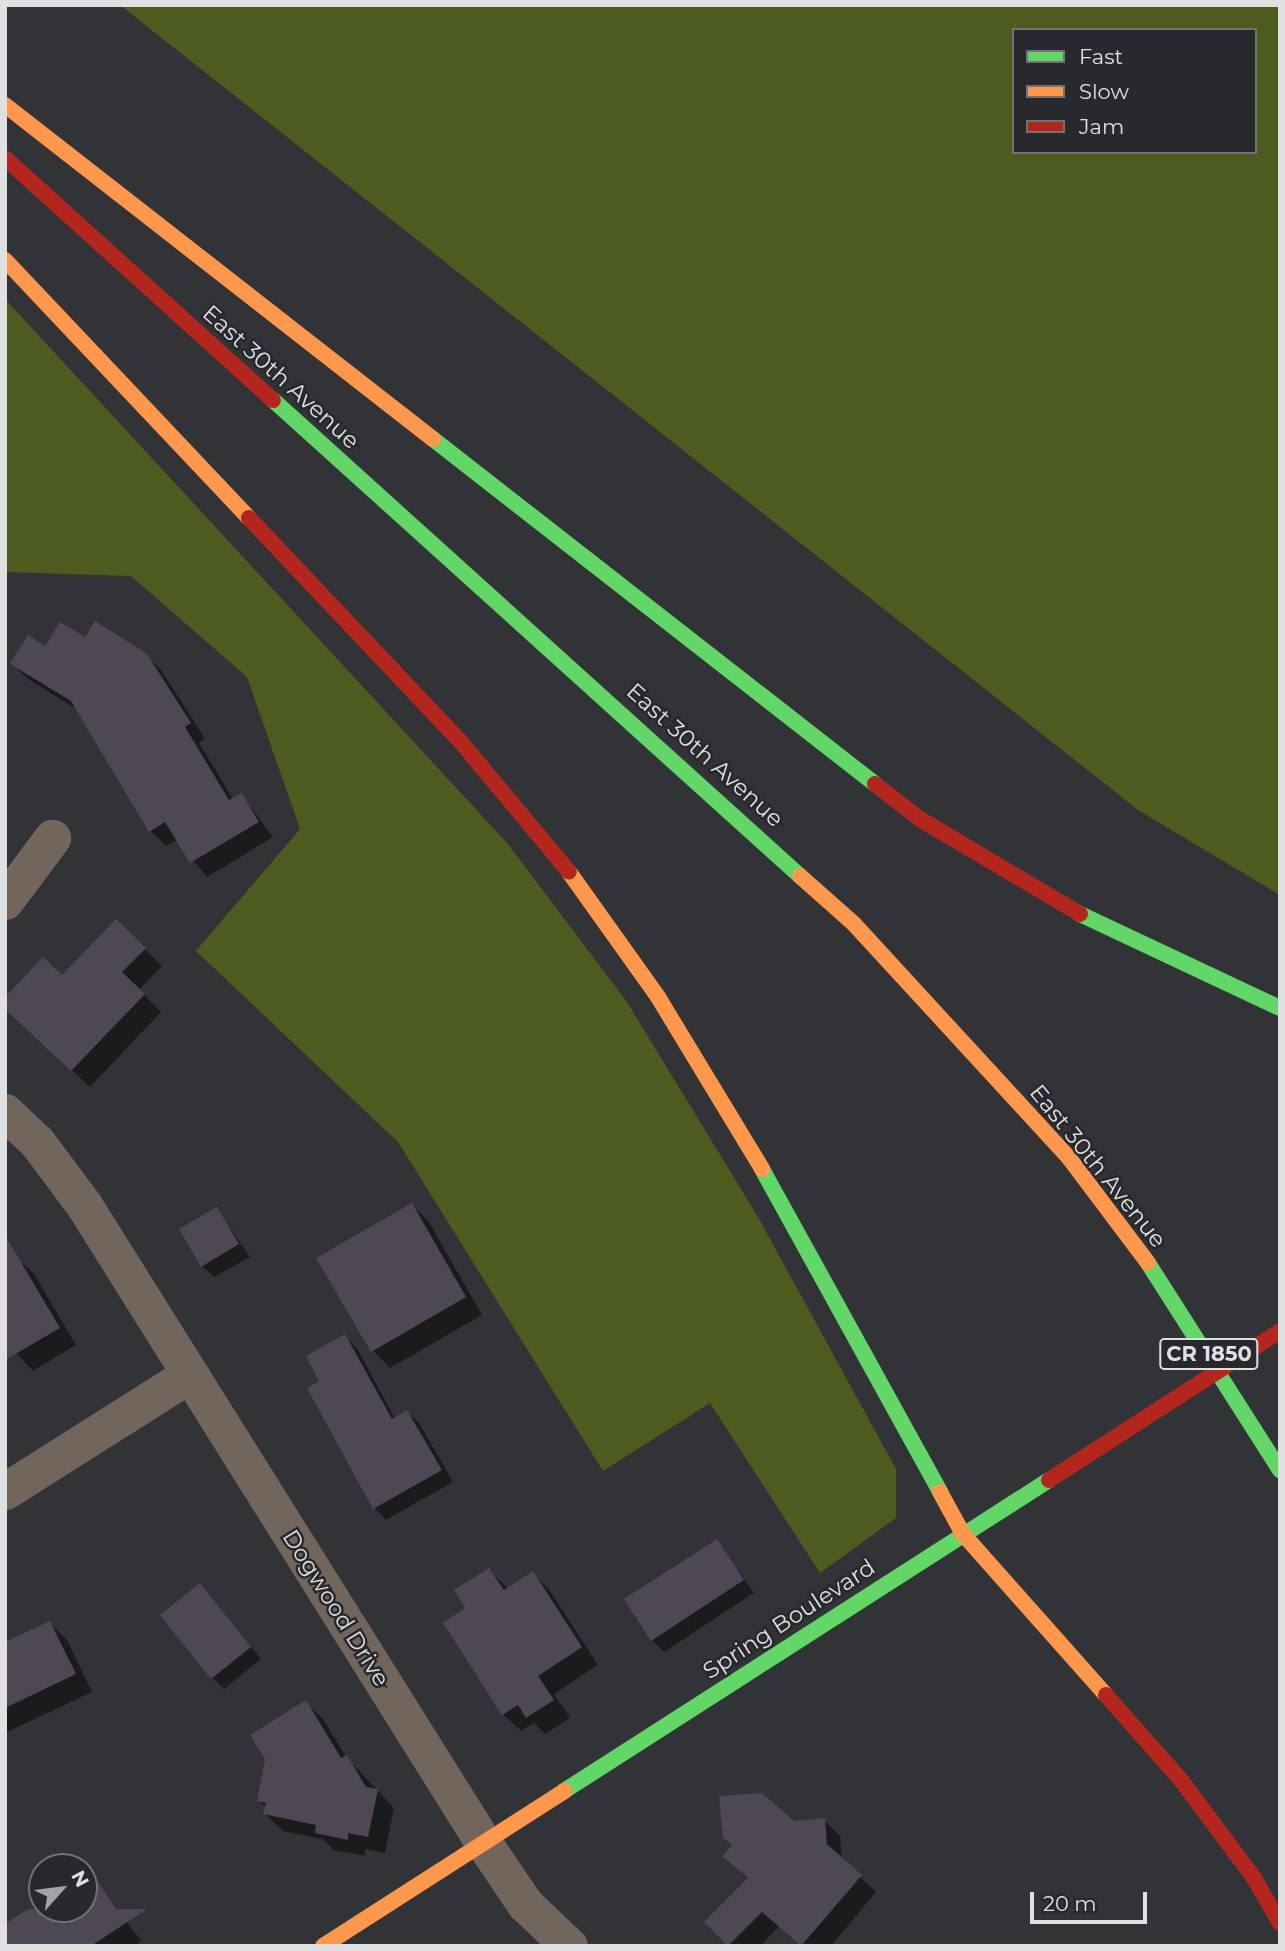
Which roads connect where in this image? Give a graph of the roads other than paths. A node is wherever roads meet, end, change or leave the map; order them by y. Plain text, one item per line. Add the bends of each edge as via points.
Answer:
1 (5, 105) edge
2 (5, 158) edge
3 (5, 260) edge
4 (52, 838) dead end
5 (5, 901) edge
6 (1280, 1007) edge
7 (5, 1112) edge
8 (1280, 1331) edge
9 (187, 1376) junction
10 (1280, 1470) edge
11 (5, 1491) edge
12 (964, 1534) junction
13 (483, 1842) junction
14 (1280, 1923) edge
15 (323, 1946) edge
16 (569, 1946) edge

1 - 6 main road via 920,820 1069,908
2 - 10 main road, East 30th Avenue / CR 1850 via 854,924 1069,1158 1253,1422
3 - 12 main road via 460,741 563,864 658,997 742,1134
4 - 5 street
7 - 9 street, Dogwood Drive via 37,1142 84,1205
8 - 12 main road, Spring Boulevard
9 - 11 street
9 - 13 street, Dogwood Drive
12 - 13 main road, Spring Boulevard
12 - 14 main road via 1181,1780 1254,1878
13 - 15 main road, Spring Boulevard
13 - 16 street, Dogwood Drive via 525,1905

